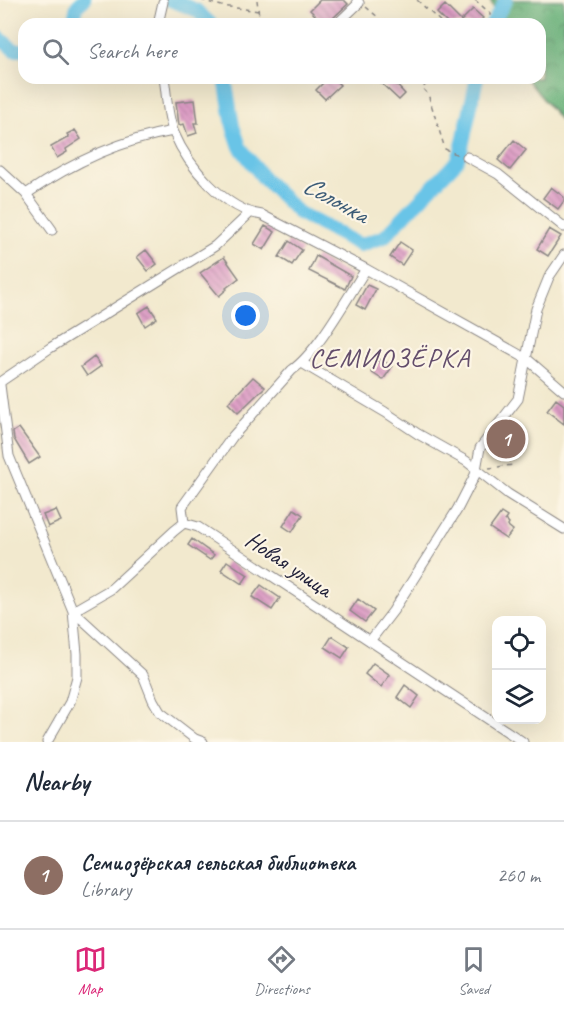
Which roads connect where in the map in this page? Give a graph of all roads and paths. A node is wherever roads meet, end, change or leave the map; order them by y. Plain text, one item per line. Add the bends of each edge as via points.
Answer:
1 (201, 0) edge
2 (257, 0) edge
3 (417, 0) edge
4 (475, 0) edge
5 (358, 1) edge
6 (163, 2) dead end
7 (259, 11) junction
8 (159, 18) edge
9 (260, 18) edge
10 (342, 18) edge
11 (379, 18) edge
12 (436, 18) edge
13 (490, 18) edge
14 (165, 84) edge
15 (427, 84) edge
16 (173, 130) junction
17 (451, 153) dead end
18 (467, 157) dead end
19 (0, 170) edge
20 (26, 194) junction
21 (250, 213) junction
22 (564, 227) edge
23 (52, 230) dead end
24 (564, 255) edge
25 (366, 269) junction
26 (527, 359) junction
27 (302, 363) junction
28 (0, 383) edge
29 (564, 391) edge
30 (513, 465) dead end
31 (476, 470) junction
32 (184, 524) junction
33 (564, 529) edge
34 (73, 611) junction
35 (370, 641) junction
36 (47, 742) edge
37 (203, 742) edge
38 (523, 742) edge

1 - 7 path
2 - 7 path
3 - 12 path
4 - 13 path
5 - 10 street
5 - 11 path
6 - 8 street
7 - 9 path
14 - 16 street
15 - 17 path via 422,88 428,94 445,149
16 - 20 street via 111,148 57,172
16 - 21 street via 201,177
18 - 22 street via 498,174
19 - 20 street
20 - 23 street
21 - 25 street via 262,215
21 - 28 street via 214,246
24 - 26 street via 549,277 536,309
25 - 26 street
25 - 27 street
26 - 29 street
26 - 31 street via 518,399 480,448
27 - 31 street
27 - 32 street via 233,436 182,507
28 - 34 street via 9,456
30 - 31 path
31 - 33 street
31 - 35 street via 426,560
32 - 34 street via 111,589
32 - 35 street, Новая улица via 198,527
34 - 36 street via 77,677 70,702
34 - 37 street via 143,675 160,712
35 - 38 street, Новая улица

